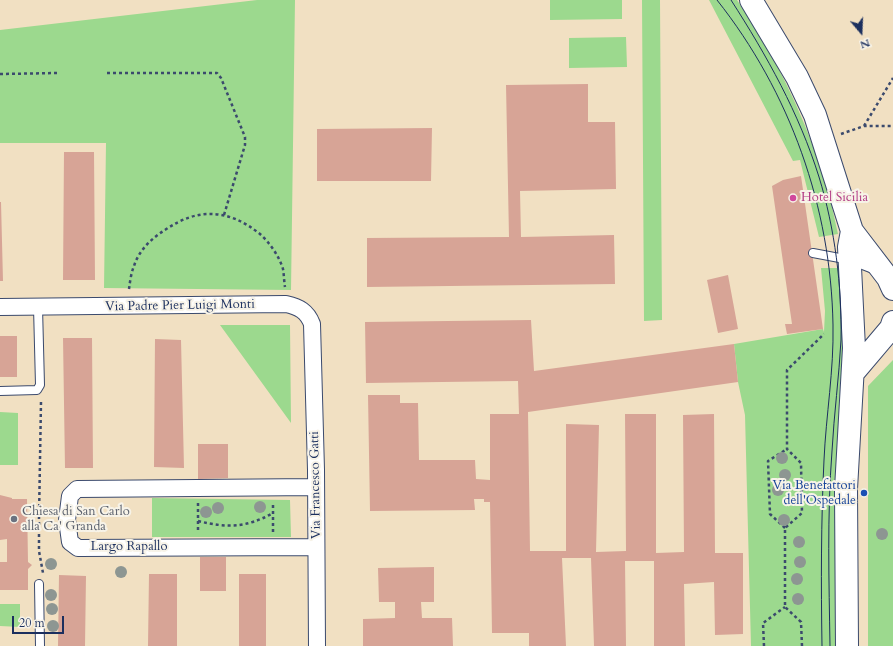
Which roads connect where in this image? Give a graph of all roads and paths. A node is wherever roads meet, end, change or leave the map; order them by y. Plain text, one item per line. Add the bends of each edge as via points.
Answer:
1 (751, 0) edge
2 (58, 73) dead end
3 (107, 73) dead end
4 (0, 74) edge
5 (893, 78) edge
6 (864, 126) junction
7 (893, 126) edge
8 (835, 136) dead end
9 (224, 214) junction
10 (852, 230) junction
11 (813, 253) dead end
12 (850, 260) junction
13 (889, 283) edge
14 (286, 290) dead end
15 (853, 293) junction
16 (129, 295) dead end
17 (0, 307) edge
18 (38, 307) junction
19 (853, 316) junction
20 (312, 324) joint
21 (889, 329) edge
22 (824, 334) dead end
23 (853, 373) junction
24 (0, 391) edge
25 (41, 402) dead end
26 (787, 449) junction
27 (316, 487) junction
28 (198, 498) dead end
29 (273, 499) dead end
30 (273, 513) junction
31 (198, 521) junction
32 (785, 528) junction
33 (273, 536) dead end
34 (198, 537) dead end
35 (316, 547) junction
36 (41, 581) joint
37 (785, 607) junction
38 (40, 646) edge
39 (317, 646) edge
40 (764, 646) edge
41 (802, 646) edge
42 (847, 646) edge

1 - 10 main road via 797,77 815,115
2 - 4 path
3 - 9 path via 210,73 221,78 245,137 245,145
5 - 6 path
6 - 7 path
6 - 8 path
9 - 14 path via 240,220 266,239 282,268
9 - 16 path via 191,217 173,224 155,237 142,250 134,266
10 - 12 main road
10 - 13 main road
11 - 12 lane
12 - 13 lane via 870,267
12 - 15 main road
13 - 15 main road via 863,281
15 - 19 main road
17 - 18 street, Via Padre Pier Luigi Monti
18 - 20 street, Via Padre Pier Luigi Monti via 286,304 299,307 309,316
18 - 24 lane via 40,385 37,390 31,391
19 - 21 main road via 866,334
19 - 23 main road
20 - 27 street, Via Francesco Gatti
21 - 23 main road
22 - 26 path via 787,370
23 - 42 main road via 846,489
25 - 36 path
26 - 32 path via 802,463 802,513
26 - 32 path via 768,461 770,514
27 - 35 street, Via Francesco Gatti
27 - 35 street, Largo Rapallo via 77,489 70,496 67,520 70,542 78,548
28 - 31 path
29 - 30 path
30 - 31 path via 248,524 234,526 218,526
30 - 33 path
31 - 34 path
32 - 37 path
35 - 39 street, Via Francesco Gatti
36 - 38 lane
37 - 40 path via 763,623
37 - 41 path via 801,622

